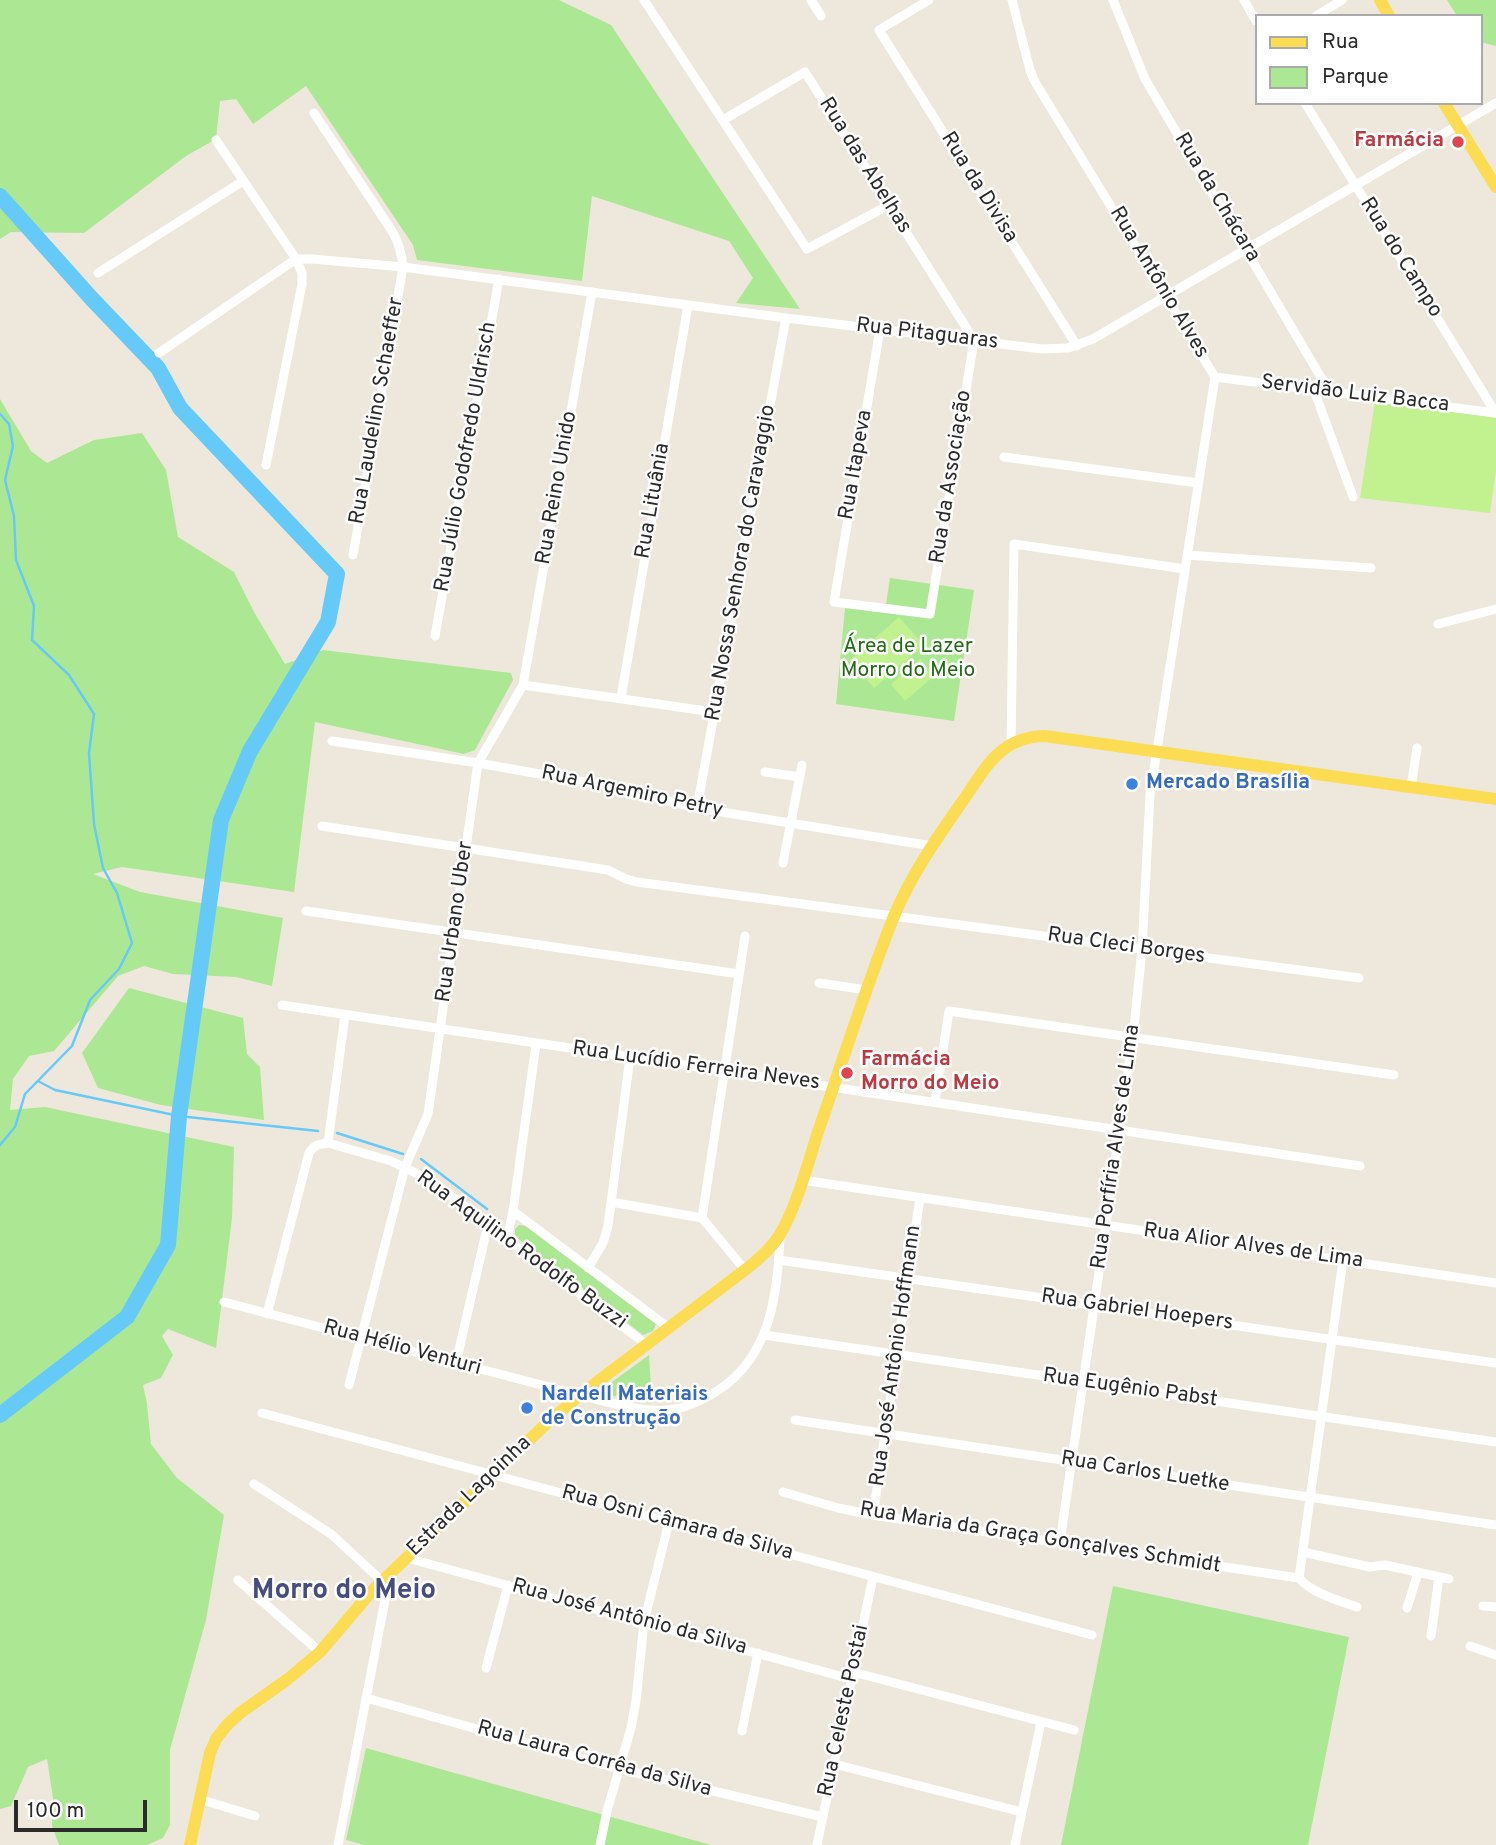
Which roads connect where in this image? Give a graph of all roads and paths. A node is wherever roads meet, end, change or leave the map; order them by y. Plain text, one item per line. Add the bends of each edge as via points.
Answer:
1 (644, 0) edge
2 (811, 0) edge
3 (1012, 0) edge
4 (1113, 0) edge
5 (1244, 0) edge
6 (1342, 0) edge
7 (923, 1) edge
8 (1319, 14) edge
9 (821, 16) dead end
10 (1254, 17) edge
11 (1496, 103) edge
12 (1306, 105) edge
13 (1445, 105) edge
14 (314, 113) dead end
15 (723, 120) junction
16 (1458, 126) junction
17 (216, 140) dead end
18 (243, 181) junction
19 (1356, 186) junction
20 (1496, 187) edge
21 (889, 205) junction
22 (1247, 250) junction
23 (296, 260) junction
24 (403, 267) junction
25 (99, 273) dead end
26 (499, 279) junction
27 (593, 292) junction
28 (1166, 297) junction
29 (688, 305) junction
30 (786, 318) junction
31 (880, 329) junction
32 (974, 340) junction
33 (1077, 346) junction
34 (159, 354) dead end
35 (1215, 377) junction
36 (1314, 390) junction
37 (1329, 391) junction
38 (1496, 412) edge
39 (1004, 457) dead end
40 (266, 465) dead end
41 (1198, 483) junction
42 (1353, 497) dead end
43 (354, 555) dead end
44 (1187, 555) junction
45 (1371, 568) dead end
46 (1185, 569) junction
47 (1496, 609) edge
48 (930, 614) joint
49 (1438, 624) dead end
50 (435, 636) dead end
51 (523, 685) junction
52 (621, 698) junction
53 (714, 712) junction
54 (332, 741) dead end
55 (1012, 743) junction
56 (1417, 748) dead end
57 (1156, 751) junction
58 (478, 763) junction
59 (802, 765) dead end
60 (765, 772) dead end
61 (800, 777) junction
62 (1411, 788) junction
63 (1496, 799) edge
64 (697, 808) junction
65 (791, 823) junction
66 (322, 827) dead end
67 (932, 846) junction
68 (466, 848) junction
69 (783, 863) dead end
70 (306, 911) dead end
71 (894, 916) junction
72 (454, 932) junction
73 (745, 936) dead end
74 (1142, 950) junction
75 (739, 974) junction
76 (1359, 978) dead end
77 (820, 983) dead end
78 (867, 990) junction
79 (282, 1005) dead end
80 (345, 1015) junction
81 (440, 1030) junction
82 (1133, 1037) junction
83 (536, 1044) junction
84 (630, 1057) junction
85 (725, 1071) junction
86 (1394, 1075) dead end
87 (833, 1087) junction
88 (935, 1102) junction
89 (1120, 1130) junction
90 (328, 1143) junction
91 (1360, 1166) dead end
92 (405, 1167) junction
93 (802, 1180) junction
94 (920, 1198) junction
95 (611, 1202) junction
96 (513, 1211) junction
97 (702, 1218) junction
98 (488, 1224) junction
99 (1107, 1225) junction
100 (780, 1235) junction
101 (507, 1238) junction
102 (779, 1260) junction
103 (1343, 1260) junction
104 (589, 1268) junction
105 (746, 1270) junction
106 (908, 1278) junction
107 (1496, 1283) edge
108 (224, 1302) dead end
109 (1095, 1305) junction
110 (267, 1314) junction
111 (669, 1328) junction
112 (764, 1335) junction
113 (361, 1338) junction
114 (1332, 1339) junction
115 (647, 1345) junction
116 (897, 1355) junction
117 (456, 1363) junction
118 (1496, 1363) edge
119 (1084, 1382) junction
120 (349, 1385) dead end
121 (580, 1395) junction
122 (262, 1413) dead end
123 (1321, 1417) junction
124 (795, 1420) dead end
125 (885, 1434) junction
126 (1496, 1442) edge
127 (1072, 1462) junction
128 (493, 1475) junction
129 (254, 1484) dead end
130 (783, 1492) dead end
131 (1310, 1497) junction
132 (873, 1515) junction
133 (668, 1522) junction
134 (1496, 1525) edge
135 (1060, 1542) junction
136 (1303, 1552) junction
137 (407, 1558) junction
138 (1418, 1573) junction
139 (873, 1577) junction
140 (1299, 1578) junction
141 (238, 1580) dead end
142 (382, 1581) junction
143 (508, 1585) junction
144 (1483, 1606) dead end
145 (1357, 1607) dead end
146 (1496, 1607) edge
147 (1407, 1608) dead end
148 (644, 1622) junction
149 (1092, 1635) dead end
150 (1431, 1636) dead end
151 (1470, 1646) dead end
152 (320, 1652) junction
153 (758, 1653) junction
154 (1496, 1655) edge
155 (486, 1668) dead end
156 (852, 1675) junction
157 (366, 1698) junction
158 (1041, 1722) junction
159 (1074, 1730) dead end
160 (742, 1731) dead end
161 (834, 1764) junction
162 (620, 1769) junction
163 (199, 1799) junction
164 (1022, 1812) junction
165 (255, 1816) dead end
166 (823, 1817) junction
167 (190, 1845) edge
168 (338, 1845) edge
169 (600, 1845) edge
170 (817, 1845) edge
171 (1016, 1845) edge

1 - 15 street
2 - 9 street
3 - 28 street, Rua Antônio Alves via 1035,82
4 - 22 street, Rua da Chácara via 1145,79
5 - 10 street
6 - 8 street
7 - 33 street, Rua da Divisa via 879,30
11 - 16 street, Rua Pitaguaras
12 - 19 street, Rua do Campo
13 - 16 main road
14 - 24 street via 396,238
15 - 21 street via 807,249
15 - 21 street, Rua das Abelhas via 805,72
16 - 19 street, Rua Pitaguaras
16 - 20 main road
17 - 18 street
18 - 23 street
18 - 25 street
19 - 22 street, Rua Pitaguaras
19 - 38 street, Rua do Campo
21 - 32 street, Rua das Abelhas
22 - 28 street, Rua Pitaguaras
22 - 37 street, Rua da Chácara
23 - 24 street, Rua Pitaguaras
23 - 34 street
23 - 40 street via 302,284
24 - 26 street, Rua Pitaguaras
24 - 43 street, Rua Laudelino Schaeffer
26 - 27 street, Rua Pitaguaras
26 - 50 street, Rua Júlio Godofredo Uldrisch
27 - 29 street, Rua Pitaguaras
27 - 51 street, Rua Reino Unido
28 - 33 street, Rua Pitaguaras
28 - 35 street, Rua Antônio Alves
29 - 30 street, Rua Pitaguaras
29 - 52 street, Rua Lituânia
30 - 31 street, Rua Pitaguaras
30 - 53 street, Rua Nossa Senhora do Caravaggio
31 - 32 street, Rua Pitaguaras
31 - 48 street, Rua Itapeva via 834,602
32 - 33 street, Rua Pitaguaras via 1042,349
32 - 48 street, Rua da Associação
35 - 36 street, Servidão Luiz Bacca
35 - 41 street, Rua Antônio Alves
36 - 37 street, Servidão Luiz Bacca
36 - 42 street
37 - 38 street, Servidão Luiz Bacca
39 - 41 street
41 - 44 street, Rua Antônio Alves
44 - 45 street
44 - 46 street, Rua Antônio Alves
46 - 55 street via 1014,544
46 - 57 street, Rua Antônio Alves
47 - 49 street
51 - 52 street
51 - 58 street, Rua Urbano Uber
52 - 53 street
53 - 64 street, Rua Nossa Senhora do Caravaggio
54 - 58 street, Rua Argemiro Petry
55 - 57 main road via 1045,736
55 - 67 main road via 989,764
56 - 62 street
57 - 62 main road
57 - 74 street, Rua Porfíria Alves de Lima
58 - 64 street, Rua Argemiro Petry
58 - 68 street, Rua Urbano Uber
59 - 61 street
60 - 61 street
61 - 65 street
62 - 63 main road
64 - 65 street, Rua Argemiro Petry
65 - 67 street, Rua Argemiro Petry
65 - 69 street
66 - 68 street, Rua Cleci Borges
67 - 71 main road
68 - 71 street, Rua Cleci Borges via 608,870 637,882
68 - 72 street, Rua Urbano Uber
70 - 72 street
71 - 74 street, Rua Cleci Borges
71 - 78 main road
72 - 75 street
72 - 81 street, Rua Urbano Uber
73 - 75 street
74 - 76 street, Rua Cleci Borges
74 - 82 street, Rua Porfíria Alves de Lima
75 - 85 street
77 - 78 street
78 - 87 main road
79 - 80 street, Rua Lucídio Ferreira Neves
80 - 81 street, Rua Lucídio Ferreira Neves
80 - 90 street
81 - 83 street, Rua Lucídio Ferreira Neves
81 - 92 street, Rua Urbano Uber via 428,1114
82 - 86 street
82 - 88 street via 949,1010
82 - 89 street, Rua Porfíria Alves de Lima
83 - 84 street, Rua Lucídio Ferreira Neves
83 - 96 street
84 - 85 street, Rua Lucídio Ferreira Neves
84 - 95 street
85 - 87 street, Rua Lucídio Ferreira Neves
85 - 97 street
87 - 88 street, Rua Lucídio Ferreira Neves
87 - 93 main road
88 - 89 street, Rua Lucídio Ferreira Neves
89 - 91 street, Rua Lucídio Ferreira Neves
89 - 99 street, Rua Porfíria Alves de Lima
90 - 92 street, Rua Aquilino Rodolfo Buzzi
90 - 110 street via 318,1144 309,1153
92 - 98 street, Rua Aquilino Rodolfo Buzzi
92 - 113 street, Rua Urbano Uber
93 - 94 street, Rua Alior Alves de Lima
93 - 100 main road
94 - 99 street, Rua Alior Alves de Lima
94 - 106 street, Rua José Antônio Hoffmann
95 - 97 street
95 - 104 street via 603,1243
96 - 101 street
96 - 104 street
97 - 105 street
98 - 101 street, Rua Aquilino Rodolfo Buzzi
98 - 117 street
99 - 103 street, Rua Alior Alves de Lima
99 - 109 street, Rua Porfíria Alves de Lima
100 - 102 street
100 - 105 main road, Estrada Lagoinha
101 - 115 street, Rua Aquilino Rodolfo Buzzi
102 - 106 street, Rua Gabriel Hoepers
102 - 112 street
103 - 107 street, Rua Alior Alves de Lima
103 - 114 street
104 - 111 street
105 - 111 main road, Estrada Lagoinha
106 - 109 street, Rua Gabriel Hoepers
106 - 116 street, Rua José Antônio Hoffmann
108 - 110 street, Rua Hélio Venturi
109 - 114 street, Rua Gabriel Hoepers
109 - 119 street, Rua Porfíria Alves de Lima
110 - 113 street, Rua Hélio Venturi
111 - 115 main road, Estrada Lagoinha
112 - 116 street, Rua Eugênio Pabst
112 - 121 street via 735,1377 685,1407 656,1410
113 - 117 street, Rua Hélio Venturi
113 - 120 street, Rua Urbano Uber
114 - 118 street, Rua Gabriel Hoepers
114 - 123 street
115 - 121 main road, Estrada Lagoinha
116 - 119 street, Rua Eugênio Pabst
116 - 125 street, Rua José Antônio Hoffmann
117 - 121 street, Rua Hélio Venturi
119 - 123 street, Rua Eugênio Pabst
119 - 127 street, Rua Porfíria Alves de Lima
121 - 128 main road, Estrada Lagoinha
122 - 128 street, Rua Osni Câmara da Silva
123 - 126 street, Rua Eugênio Pabst
123 - 131 street
124 - 125 street, Rua Carlos Luetke
125 - 127 street, Rua Carlos Luetke
125 - 132 street, Rua José Antônio Hoffmann
127 - 131 street, Rua Carlos Luetke
127 - 135 street, Rua Porfíria Alves de Lima
128 - 133 street, Rua Osni Câmara da Silva
128 - 137 main road, Estrada Lagoinha
129 - 142 street via 331,1534
130 - 132 street, Rua Maria da Graça Gonçalves Schmidt
131 - 134 street, Rua Carlos Luetke
131 - 136 street
132 - 135 street, Rua Maria da Graça Gonçalves Schmidt
133 - 139 street, Rua Osni Câmara da Silva
133 - 148 street
135 - 140 street, Rua Maria da Graça Gonçalves Schmidt
136 - 138 street
136 - 140 street
137 - 142 main road, Estrada Lagoinha
137 - 143 street, Rua José Antônio da Silva
138 - 147 street
138 - 150 street via 1444,1578
139 - 149 street, Rua Osni Câmara da Silva
139 - 156 street, Rua Celeste Postai
140 - 145 street via 1313,1590
141 - 152 street
142 - 152 main road, Estrada Lagoinha
142 - 157 street via 386,1595
143 - 148 street, Rua José Antônio da Silva
143 - 155 street
144 - 146 street
148 - 153 street, Rua José Antônio da Silva
148 - 162 street via 634,1714
151 - 154 street
152 - 163 main road, Estrada Lagoinha via 227,1725 210,1753
153 - 156 street, Rua José Antônio da Silva
153 - 160 street
156 - 158 street, Rua José Antônio da Silva
156 - 161 street, Rua Celeste Postai
157 - 162 street, Rua Laura Corrêa da Silva
157 - 168 street
158 - 159 street, Rua José Antônio da Silva
158 - 164 street
161 - 164 street
161 - 166 street, Rua Celeste Postai
162 - 166 street, Rua Laura Corrêa da Silva
162 - 169 street
163 - 165 street
163 - 167 main road, Estrada Lagoinha
164 - 171 street
166 - 170 street, Rua Celeste Postai

